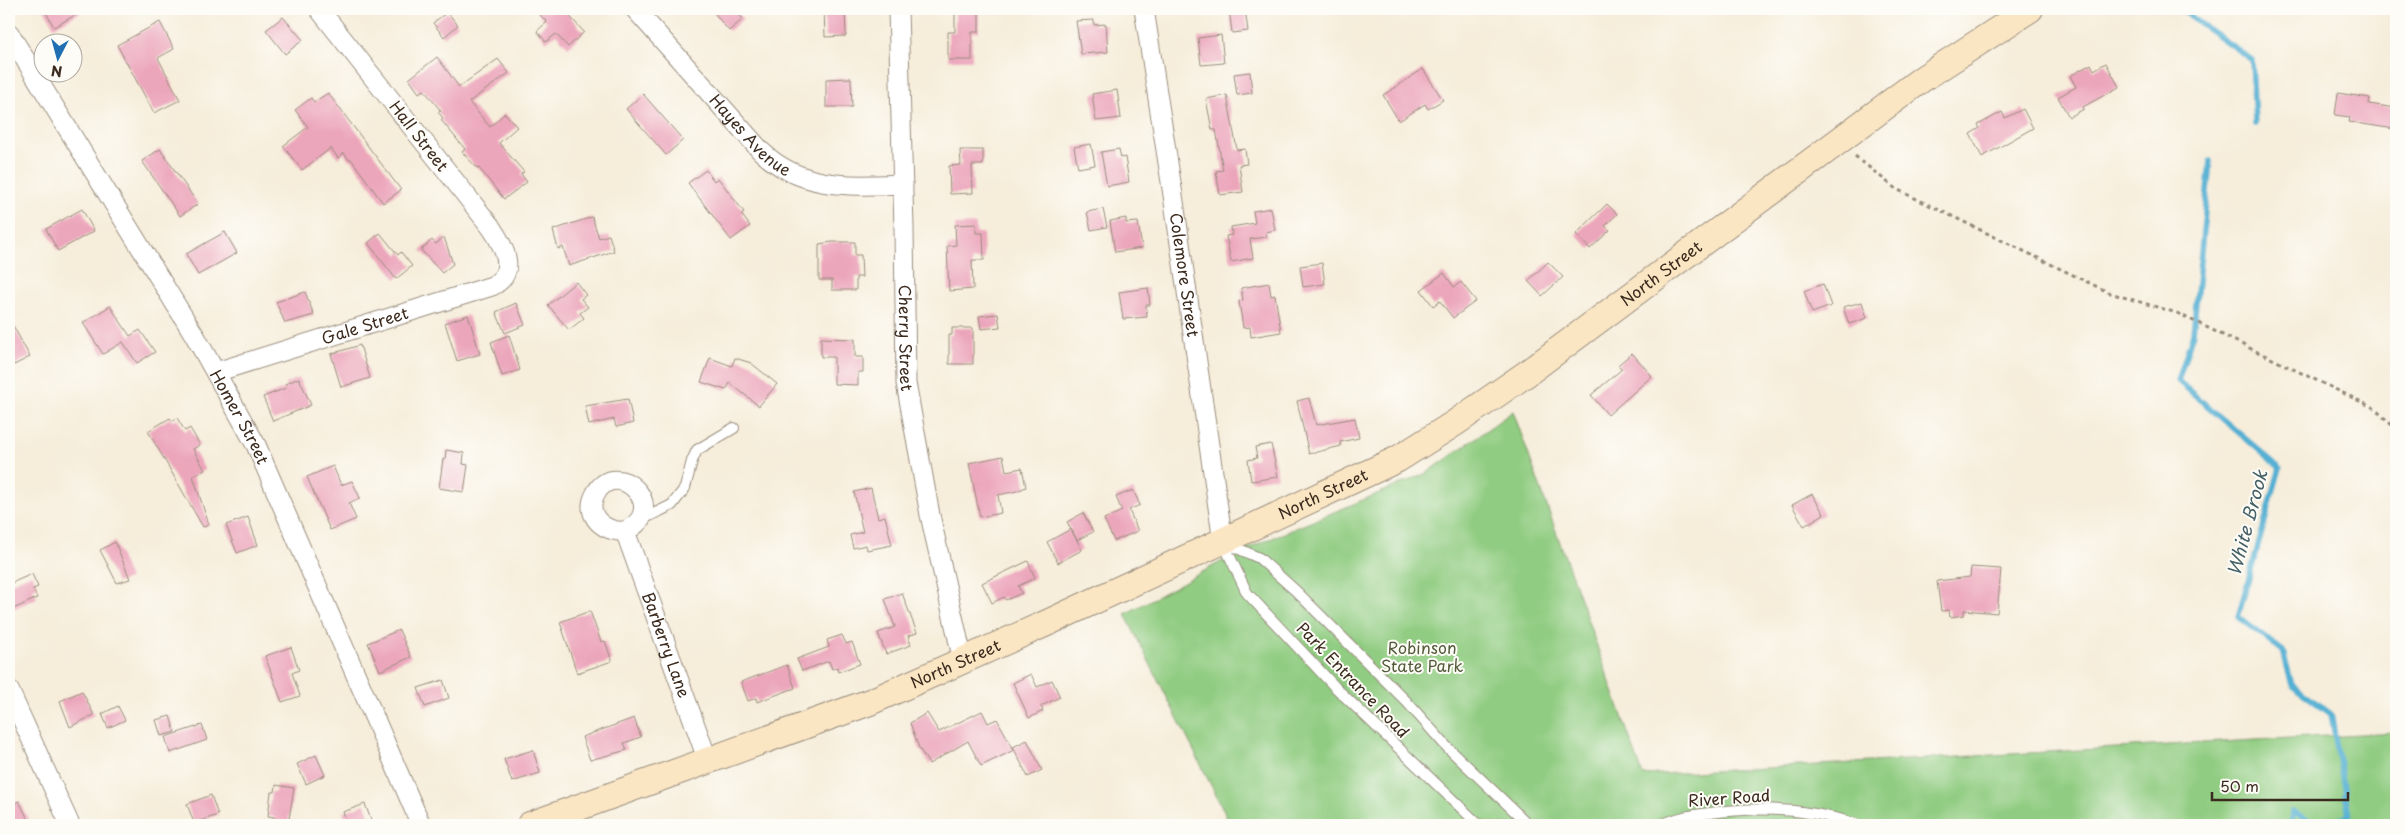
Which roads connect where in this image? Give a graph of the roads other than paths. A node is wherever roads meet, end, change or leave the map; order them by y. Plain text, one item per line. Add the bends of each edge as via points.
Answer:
1 (319, 9) edge
2 (635, 9) edge
3 (898, 9) edge
4 (1144, 9) edge
5 (2030, 9) edge
6 (9, 33) edge
7 (903, 184) junction
8 (506, 270) joint
9 (216, 372) junction
10 (734, 428) dead end
11 (631, 526) joint
12 (1223, 542) junction
13 (963, 661) junction
14 (9, 690) edge
15 (708, 761) junction
16 (70, 825) edge
17 (421, 825) edge
18 (530, 825) edge
19 (1479, 825) edge
20 (1530, 825) edge
21 (1662, 825) edge
22 (1859, 825) edge

1 - 8 street, Hall Street via 491,227 506,253
2 - 7 street, Hayes Avenue via 761,151 779,167 824,184
3 - 7 street, Cherry Street
4 - 12 street, Colemore Street
5 - 12 main road, North Street via 1922,79 1526,374 1434,437 1360,479
6 - 9 street, Homer Street
7 - 13 street, Cherry Street via 907,391 930,515
8 - 9 street, Gale Street via 501,280 492,286
9 - 17 street, Homer Street via 268,472
10 - 11 lane via 697,450 685,488 672,505
11 - 15 street, Barberry Lane
12 - 13 main road, North Street
12 - 19 lane, Park Entrance Road via 1247,593 1335,688
12 - 20 lane via 1259,558 1296,590 1446,746
13 - 15 main road, North Street via 870,702
14 - 16 street
15 - 18 main road, North Street
21 - 22 lane, River Road via 1675,818 1713,812 1777,809 1832,817

